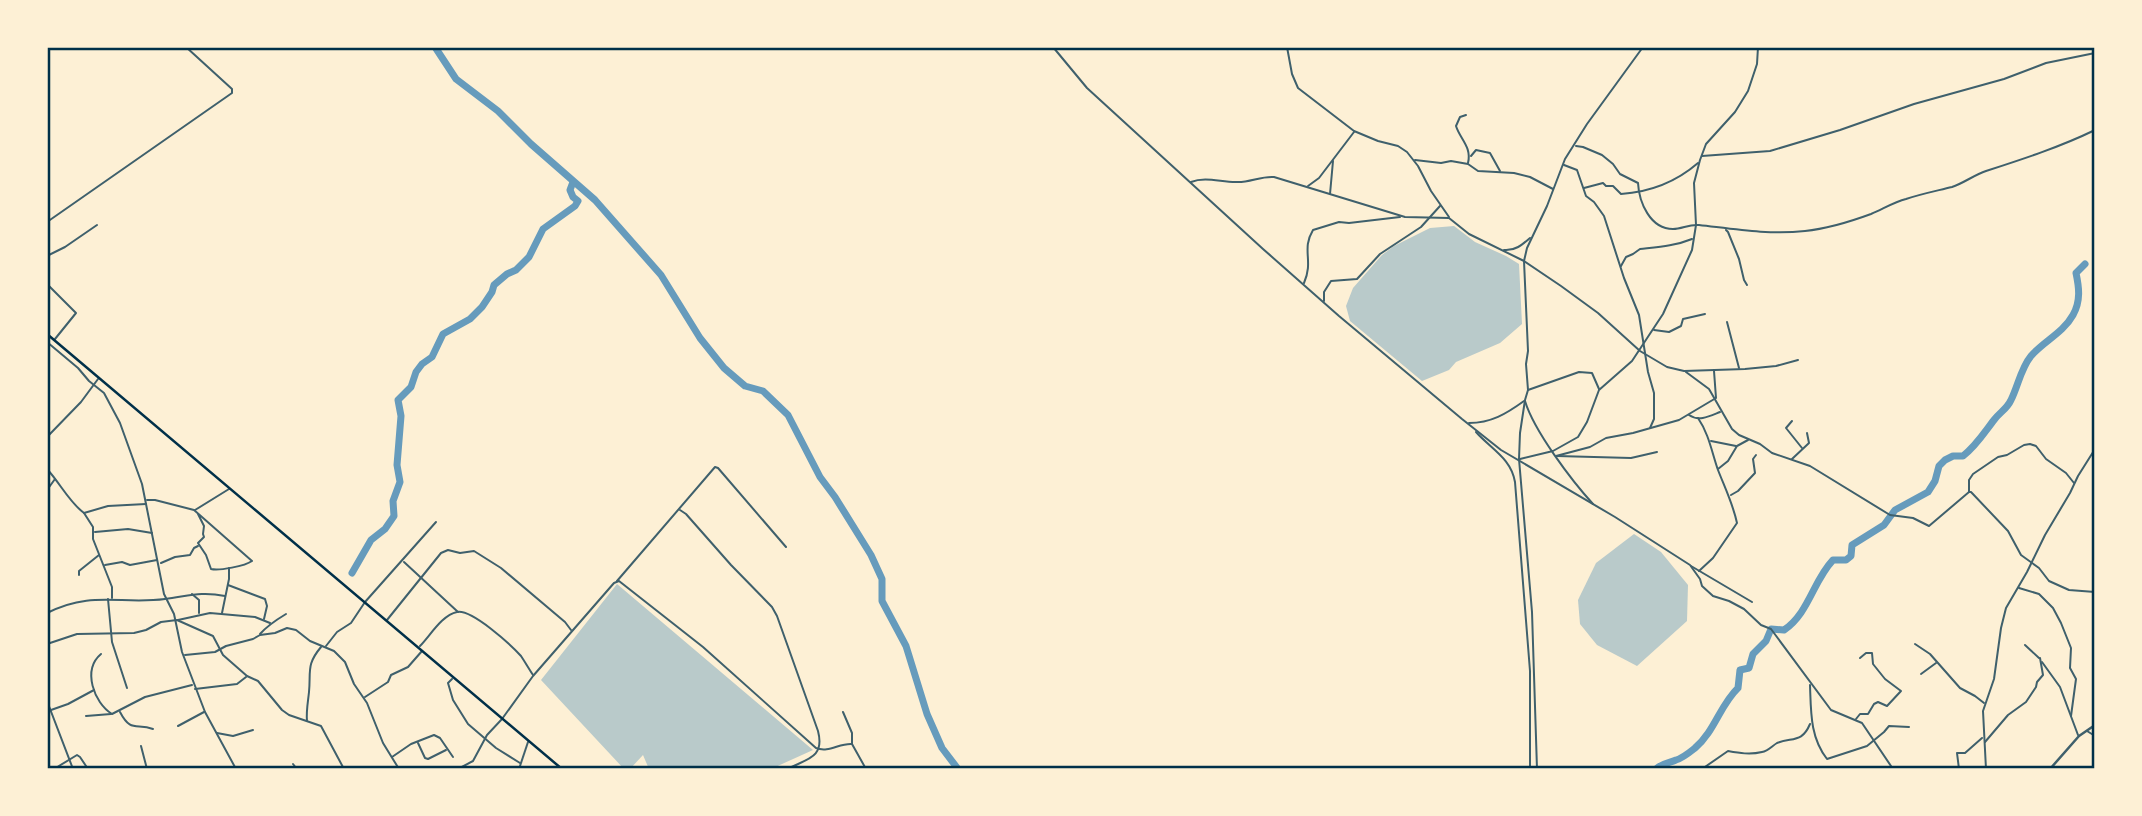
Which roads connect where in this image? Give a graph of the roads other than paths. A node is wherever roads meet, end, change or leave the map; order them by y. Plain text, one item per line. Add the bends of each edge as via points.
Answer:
1 (186, 47) edge
2 (1053, 47) edge
3 (1287, 47) edge
4 (1643, 47) edge
5 (1758, 47) edge
6 (2095, 53) edge
7 (1466, 115) dead end
8 (2095, 130) edge
9 (1354, 131) junction
10 (1573, 146) junction
11 (1702, 156) junction
12 (1470, 159) junction
13 (1332, 160) junction
14 (1414, 160) junction
15 (1699, 163) junction
16 (1468, 164) junction
17 (1562, 165) junction
18 (1500, 172) junction
19 (1191, 182) junction
20 (1307, 186) junction
21 (1584, 188) junction
22 (1554, 189) junction
23 (1640, 193) junction
24 (1330, 195) junction
25 (1440, 206) junction
26 (1405, 217) junction
27 (1430, 217) junction
28 (1449, 218) junction
29 (47, 222) edge
30 (97, 225) dead end
31 (1696, 225) junction
32 (1725, 229) junction
33 (1532, 235) junction
34 (1693, 238) junction
35 (1503, 250) junction
36 (47, 256) edge
37 (1524, 261) junction
38 (1621, 267) junction
39 (47, 284) edge
40 (1303, 285) junction
41 (1747, 285) dead end
42 (1323, 302) junction
43 (1705, 314) dead end
44 (1727, 322) dead end
45 (1653, 330) junction
46 (47, 334) edge
47 (55, 340) junction
48 (47, 342) edge
49 (1643, 345) junction
50 (1640, 351) junction
51 (1644, 355) junction
52 (1798, 360) dead end
53 (1740, 369) junction
54 (1714, 370) junction
55 (1684, 371) junction
56 (99, 378) junction
57 (94, 386) junction
58 (1528, 390) junction
59 (1599, 390) junction
60 (1716, 398) junction
61 (1525, 400) junction
62 (1721, 411) junction
63 (1689, 415) junction
64 (1698, 418) junction
65 (1791, 421) dead end
66 (1467, 424) junction
67 (1472, 428) junction
68 (1650, 428) junction
69 (1807, 433) dead end
70 (47, 437) edge
71 (1748, 439) junction
72 (1709, 441) junction
73 (1737, 446) junction
74 (1802, 449) junction
75 (2095, 449) edge
76 (1553, 452) junction
77 (1657, 452) dead end
78 (1756, 455) dead end
79 (1556, 456) junction
80 (1519, 460) junction
81 (1791, 460) junction
82 (47, 469) edge
83 (1718, 469) junction
84 (56, 479) junction
85 (2074, 484) junction
86 (230, 488) junction
87 (47, 490) edge
88 (1969, 492) junction
89 (1730, 495) junction
90 (146, 502) junction
91 (1596, 506) junction
92 (194, 510) junction
93 (680, 510) junction
94 (84, 513) junction
95 (198, 514) junction
96 (436, 522) dead end
97 (94, 532) junction
98 (152, 533) junction
99 (199, 545) junction
100 (786, 547) dead end
101 (100, 555) junction
102 (403, 561) junction
103 (158, 562) junction
104 (2032, 562) junction
105 (104, 565) junction
106 (1690, 565) junction
107 (229, 568) junction
108 (1699, 570) junction
109 (79, 575) dead end
110 (422, 579) junction
111 (616, 582) junction
112 (228, 585) junction
113 (2018, 587) junction
114 (2095, 592) edge
115 (191, 593) junction
116 (225, 596) junction
117 (110, 599) junction
118 (166, 599) junction
119 (1752, 602) dead end
120 (365, 603) junction
121 (458, 612) junction
122 (47, 613) edge
123 (198, 614) junction
124 (222, 614) junction
125 (286, 614) dead end
126 (177, 620) junction
127 (264, 620) junction
128 (387, 621) junction
129 (270, 623) junction
130 (573, 631) junction
131 (110, 633) junction
132 (260, 635) junction
133 (47, 644) edge
134 (1915, 644) dead end
135 (2025, 645) dead end
136 (324, 646) junction
137 (220, 650) junction
138 (421, 650) junction
139 (100, 654) dead end
140 (183, 655) junction
141 (1860, 658) dead end
142 (2040, 658) junction
143 (1937, 663) junction
144 (1921, 674) dead end
145 (247, 676) junction
146 (533, 676) junction
147 (453, 677) junction
148 (1810, 684) junction
149 (193, 685) junction
150 (127, 688) dead end
151 (195, 689) junction
152 (94, 690) junction
153 (364, 698) junction
154 (1985, 704) junction
155 (48, 705) edge
156 (50, 710) junction
157 (120, 711) junction
158 (205, 712) junction
159 (843, 712) dead end
160 (112, 714) junction
161 (86, 716) dead end
162 (2071, 716) junction
163 (502, 719) junction
164 (1856, 719) junction
165 (307, 722) junction
166 (1811, 722) junction
167 (2095, 725) edge
168 (178, 726) dead end
169 (1909, 726) dead end
170 (153, 729) dead end
171 (253, 730) dead end
172 (2086, 731) junction
173 (217, 733) junction
174 (2079, 736) junction
175 (2095, 736) edge
176 (1984, 737) junction
177 (485, 738) junction
178 (1875, 740) junction
179 (528, 741) junction
180 (417, 742) junction
181 (1984, 742) junction
182 (852, 744) junction
183 (141, 746) dead end
184 (447, 749) junction
185 (819, 750) junction
186 (391, 757) junction
187 (453, 757) dead end
188 (69, 758) junction
189 (520, 763) junction
190 (293, 764) dead end
191 (54, 769) edge
192 (73, 769) edge
193 (88, 769) edge
194 (148, 769) edge
195 (236, 769) edge
196 (297, 769) edge
197 (344, 769) edge
198 (398, 769) edge
199 (458, 769) edge
200 (519, 769) edge
201 (562, 769) edge
202 (787, 769) edge
203 (866, 769) edge
204 (1530, 769) edge
205 (1537, 769) edge
206 (1702, 769) edge
207 (1893, 769) edge
208 (1959, 769) edge
209 (1986, 769) edge
210 (2050, 769) edge

1 - 29 street via 232,93
2 - 19 street via 1087,88
3 - 9 street via 1298,88
4 - 10 street
5 - 11 street via 1748,90 1706,144
6 - 11 street via 2046,63 1770,151
7 - 12 street via 1456,126
8 - 32 street via 2054,149 1840,224 1796,232
9 - 13 street
9 - 14 street via 1398,146
10 - 17 street
10 - 23 street via 1602,155 1620,174 1637,183
11 - 15 street
12 - 16 street
12 - 18 street via 1476,150 1490,153
13 - 20 street
13 - 24 street
14 - 16 street
14 - 25 street
15 - 23 street via 1681,177
15 - 31 street via 1694,183
16 - 18 street via 1478,171
17 - 21 street via 1577,170
17 - 22 street
18 - 22 street via 1530,177
19 - 20 street via 1237,182 1268,176
19 - 40 street
20 - 24 street
21 - 23 street via 1603,183 1621,194
21 - 38 street via 1602,211
22 - 33 street
23 - 31 street via 1653,222 1673,229
24 - 26 street
25 - 27 street
25 - 28 street
26 - 27 street
26 - 40 street via 1339,222 1313,230 1307,241 1310,264
27 - 28 street
27 - 42 street via 1380,254 1357,279 1331,281
28 - 35 street via 1469,234
30 - 36 street
31 - 32 street
31 - 34 street
32 - 41 street
33 - 35 street via 1521,246
33 - 37 street
34 - 38 street via 1640,249 1626,257
34 - 45 street via 1692,250
35 - 37 street
37 - 50 street via 1598,313
37 - 58 street
38 - 49 street via 1639,315
39 - 47 street via 76,313
40 - 42 street
42 - 66 street
43 - 45 street via 1683,319 1681,326 1669,332
44 - 53 street
45 - 49 street
46 - 47 main road
47 - 56 main road
48 - 57 street
49 - 50 street
49 - 51 street
50 - 51 street
50 - 59 street
51 - 55 street
51 - 68 street via 1654,393
52 - 53 street
53 - 54 street
54 - 55 street
54 - 60 street
55 - 60 street
56 - 57 street
56 - 86 main road
57 - 70 street
57 - 90 street via 106,396 120,423
58 - 59 street via 1583,371 1592,373
58 - 61 street
59 - 76 street via 1578,437
60 - 62 street
60 - 63 street
61 - 66 street via 1494,420
61 - 76 street
61 - 80 street
62 - 64 street
62 - 71 street via 1732,429
63 - 64 street
63 - 68 street
64 - 72 street
65 - 74 street via 1786,428
66 - 67 street
67 - 80 street
67 - 204 street via 1514,474 1530,671
68 - 79 street
69 - 74 street via 1809,443
71 - 73 street
71 - 81 street
72 - 73 street
72 - 83 street
73 - 83 street
74 - 81 street
75 - 85 street
76 - 79 street
76 - 80 street
77 - 79 street via 1631,458
78 - 89 street via 1755,473
79 - 91 street
80 - 91 street
80 - 205 street via 1532,612
81 - 88 street via 1890,514 1913,517 1929,526
82 - 84 street
83 - 89 street
84 - 87 street
84 - 94 street
85 - 88 street via 2030,444 1973,474
85 - 104 street
86 - 92 street
86 - 120 main road
88 - 104 street
89 - 108 street via 1736,527
90 - 92 street
90 - 94 street
90 - 98 street
91 - 106 street
92 - 95 street
93 - 100 street via 712,469 718,468
93 - 111 street
93 - 185 street via 772,607 818,731
94 - 97 street
95 - 99 street via 204,526
95 - 107 street via 252,561
96 - 102 street
97 - 98 street via 128,529
97 - 101 street
98 - 103 street
99 - 103 street via 190,555
99 - 107 street via 213,570
101 - 105 street
101 - 109 street via 83,566
102 - 110 street
102 - 120 street
103 - 105 street
103 - 118 street
104 - 113 street
104 - 114 street via 2053,584
105 - 117 street via 112,587
106 - 108 street
106 - 148 street via 1713,596 1744,609 1770,629
107 - 112 street
108 - 119 street
110 - 121 street
110 - 128 street
110 - 130 street via 444,551 474,551 501,568
111 - 130 street
111 - 185 street via 703,647
112 - 116 street
112 - 127 street via 265,599
113 - 154 street via 2006,608
113 - 162 street via 2039,594 2062,623 2076,679
115 - 116 street
115 - 118 street
115 - 123 street via 199,600
116 - 124 street
117 - 118 street
117 - 122 street via 74,601
117 - 131 street
118 - 126 street
120 - 128 main road
120 - 136 street
121 - 138 street via 444,620
121 - 146 street via 491,629 520,656
123 - 124 street
123 - 126 street
124 - 127 street
125 - 129 street
126 - 131 street via 134,633
126 - 137 street via 213,636
126 - 140 street
127 - 129 street
128 - 138 main road
129 - 132 street
130 - 146 street
131 - 133 street via 77,634
131 - 150 street
132 - 136 street via 288,628
132 - 137 street
134 - 143 street
135 - 142 street
136 - 153 street via 345,662
136 - 165 street via 310,663
137 - 140 street
137 - 145 street
138 - 147 main road
138 - 153 street via 408,667
139 - 152 street via 91,671
140 - 149 street
141 - 164 street via 1872,653 1873,664 1901,691 1887,706 1878,702
142 - 162 street via 2060,687
142 - 181 street via 2043,675 2026,702
143 - 144 street
143 - 154 street via 1960,688
145 - 151 street via 237,684
145 - 165 street via 262,685 282,710
146 - 163 street
147 - 163 main road
147 - 177 street via 448,686 453,700 468,724
148 - 164 street via 1831,710
148 - 166 street
149 - 151 street
149 - 157 street via 145,697
151 - 158 street
152 - 156 street
152 - 160 street
153 - 186 street
154 - 176 street
155 - 156 street
156 - 188 street
157 - 160 street
157 - 170 street via 132,727
158 - 168 street
158 - 173 street
159 - 182 street
160 - 161 street
162 - 174 street
163 - 177 street
163 - 179 main road
164 - 178 street
165 - 197 street via 323,729
166 - 178 street via 1827,759
166 - 206 street via 1799,738 1760,753 1728,751
167 - 172 street
169 - 178 street via 1889,726
171 - 173 street via 233,736
172 - 174 street
172 - 175 street
173 - 195 street
174 - 210 street
176 - 181 street
176 - 208 street via 1965,753 1957,752
177 - 189 street
177 - 199 street via 473,761
178 - 207 street
179 - 189 street
179 - 201 main road
180 - 184 street via 437,736
180 - 184 street via 428,759
180 - 186 street
181 - 209 street
182 - 185 street
182 - 203 street
183 - 194 street
184 - 187 street
185 - 202 street
186 - 198 street
188 - 191 street
188 - 192 street
188 - 193 street via 79,755
189 - 200 street
190 - 196 street

